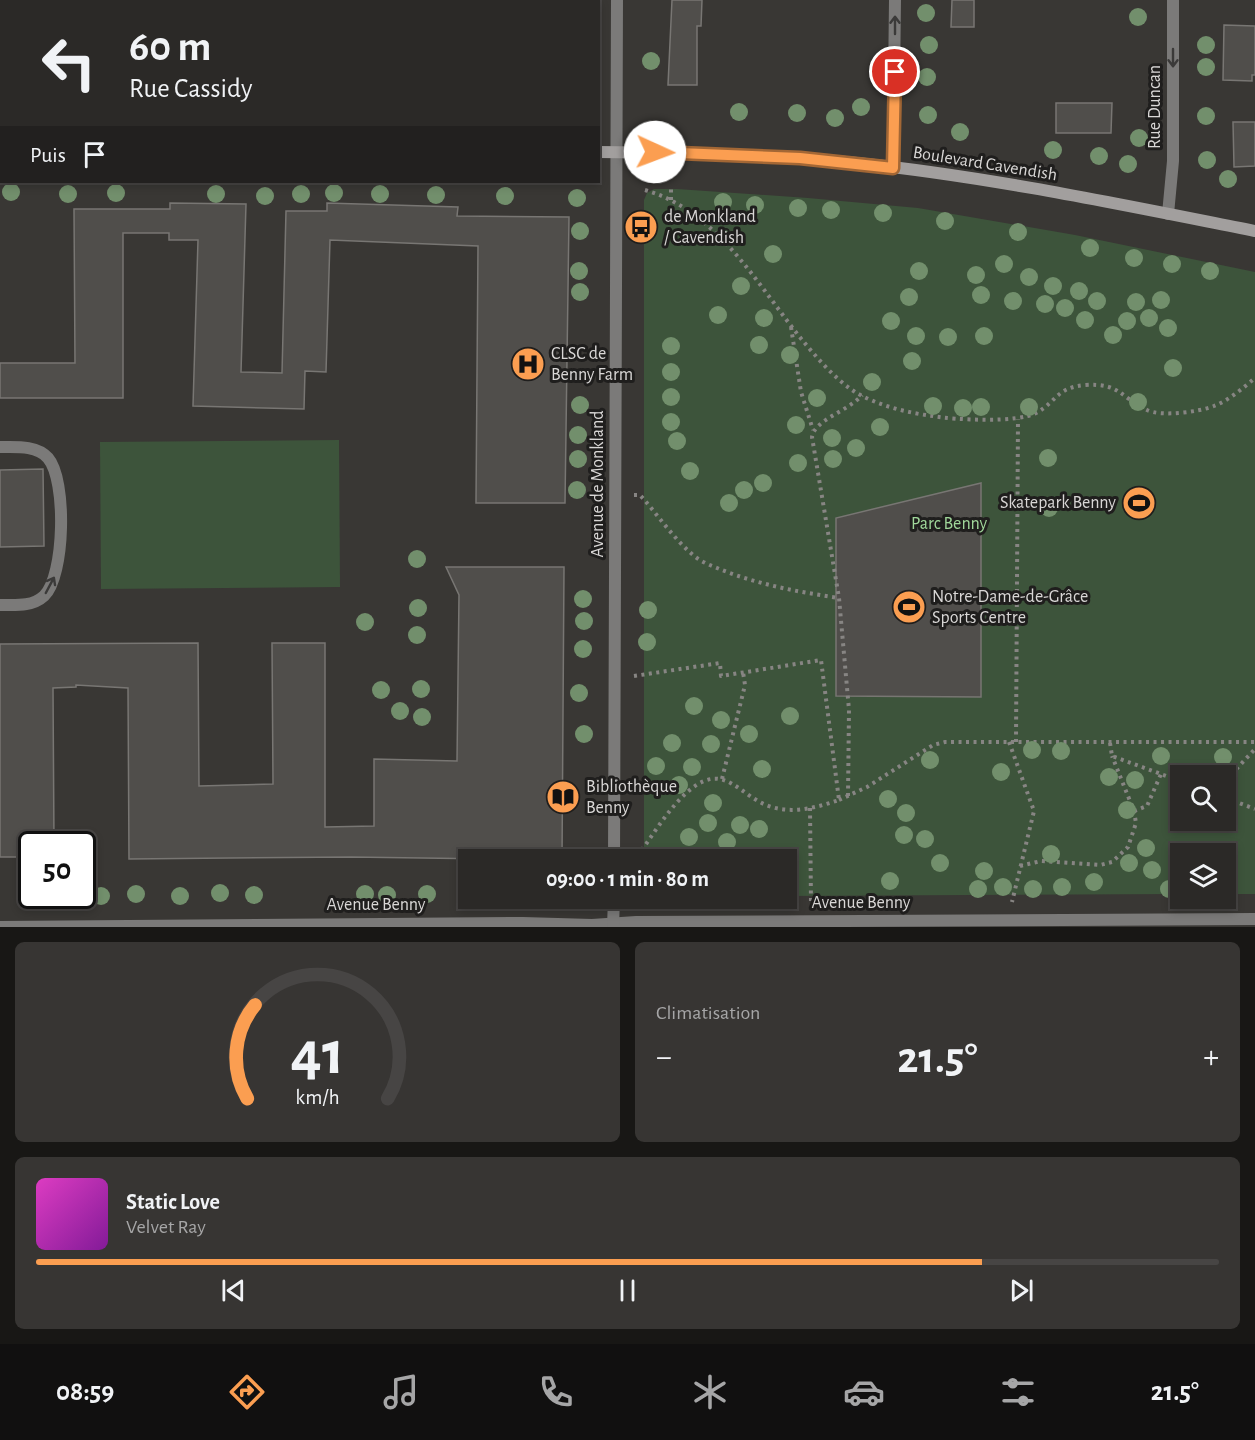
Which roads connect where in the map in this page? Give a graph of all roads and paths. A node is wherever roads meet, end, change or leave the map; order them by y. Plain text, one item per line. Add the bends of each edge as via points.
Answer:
1 (617, 0) edge
2 (895, 0) edge
3 (1173, 0) edge
4 (600, 152) edge
5 (617, 152) junction
6 (893, 168) junction
7 (671, 186) dead end
8 (645, 190) dead end
9 (671, 200) junction
10 (1168, 214) junction
11 (1255, 231) edge
12 (791, 327) junction
13 (1255, 378) edge
14 (861, 395) junction
15 (1018, 419) junction
16 (813, 431) junction
17 (0, 447) edge
18 (640, 495) dead end
19 (839, 598) junction
20 (0, 605) edge
21 (743, 672) junction
22 (640, 675) dead end
23 (1010, 742) junction
24 (1016, 742) junction
25 (1255, 742) edge
26 (1110, 743) junction
27 (1255, 749) edge
28 (1112, 756) junction
29 (1236, 769) edge
30 (1161, 774) junction
31 (1170, 777) edge
32 (722, 779) junction
33 (848, 796) junction
34 (839, 800) junction
35 (1236, 802) edge
36 (810, 808) junction
37 (1255, 809) edge
38 (1134, 811) junction
39 (614, 849) edge
40 (643, 849) edge
41 (1020, 866) junction
42 (1012, 900) dead end
43 (811, 901) dead end
44 (614, 909) edge
45 (1255, 919) edge
46 (613, 925) edge
47 (0, 927) edge

1 - 5 street, Avenue de Monkland
6 -> 2 street
3 -> 10 street, Rue Duncan
4 - 5 main road, Boulevard Cavendish
5 - 6 main road, Boulevard Cavendish via 765,156
5 - 39 street, Avenue de Monkland
6 - 10 main road, Boulevard Cavendish via 985,180
7 - 9 path
8 - 9 path
9 - 12 path via 727,245
10 - 11 main road, Boulevard Cavendish
12 - 14 path via 818,358
12 - 16 path via 801,392
13 - 15 path via 1212,407 1170,414 1148,411 1108,385 1083,385 1061,391 1037,413
14 - 15 path via 933,417
14 - 16 path
15 - 24 path
16 - 19 path
20 -> 17 street via 29,604 50,588 58,560 60,509 56,473 48,458 33,450
18 - 19 path via 694,556 704,562 762,584
19 - 33 path via 849,710
21 - 22 path via 722,676 720,663
21 - 32 path via 745,685
21 - 34 path via 821,660
23 - 24 path
23 - 33 path via 933,745
23 - 41 path via 1034,811
24 - 26 path
25 - 26 path
26 - 28 path
27 - 29 path
28 - 30 path
28 - 38 path
30 - 31 path
30 - 38 path via 1148,806
32 - 36 path via 759,803 784,810
32 - 40 path via 704,781 688,792
33 - 34 path
34 - 36 path
35 - 37 path
36 - 43 path
38 - 41 path via 1136,822 1128,847 1112,862 1100,865 1041,861
41 - 42 path
44 - 46 street
45 - 46 street, Avenue Benny
46 - 47 street, Avenue Benny

